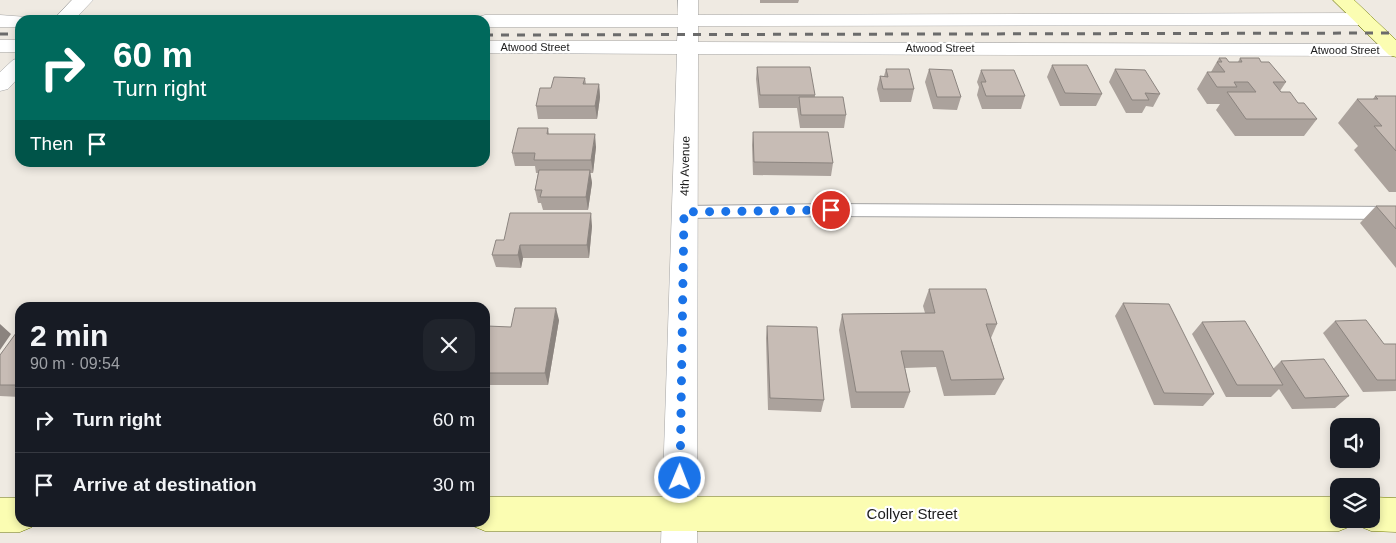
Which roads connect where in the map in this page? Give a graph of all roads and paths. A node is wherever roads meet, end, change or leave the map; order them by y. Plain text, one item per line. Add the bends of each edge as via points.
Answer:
1 (83, 0) edge
2 (1343, 0) edge
3 (688, 10) edge
4 (68, 15) edge
5 (1363, 19) junction
6 (0, 21) edge
7 (15, 21) edge
8 (490, 21) edge
9 (0, 46) edge
10 (15, 46) edge
11 (490, 47) edge
12 (688, 47) junction
13 (1396, 51) edge
14 (15, 69) edge
15 (0, 84) edge
16 (684, 212) junction
17 (1396, 213) edge
18 (490, 514) edge
19 (1330, 514) edge
20 (1380, 514) edge
21 (1396, 514) edge
22 (0, 515) edge
23 (15, 515) edge
24 (679, 529) edge

1 - 4 street
2 - 5 street
3 - 5 street
3 - 8 street
3 - 12 street, 4th Avenue
5 - 13 street
6 - 7 street
9 - 10 street
11 - 12 street, Atwood Street
12 - 13 street, Atwood Street
12 - 16 street, 4th Avenue
14 - 15 street
16 - 17 lane
16 - 24 street, 4th Avenue
18 - 24 street, Collyer Street
19 - 24 street, Collyer Street
20 - 21 street
22 - 23 street

